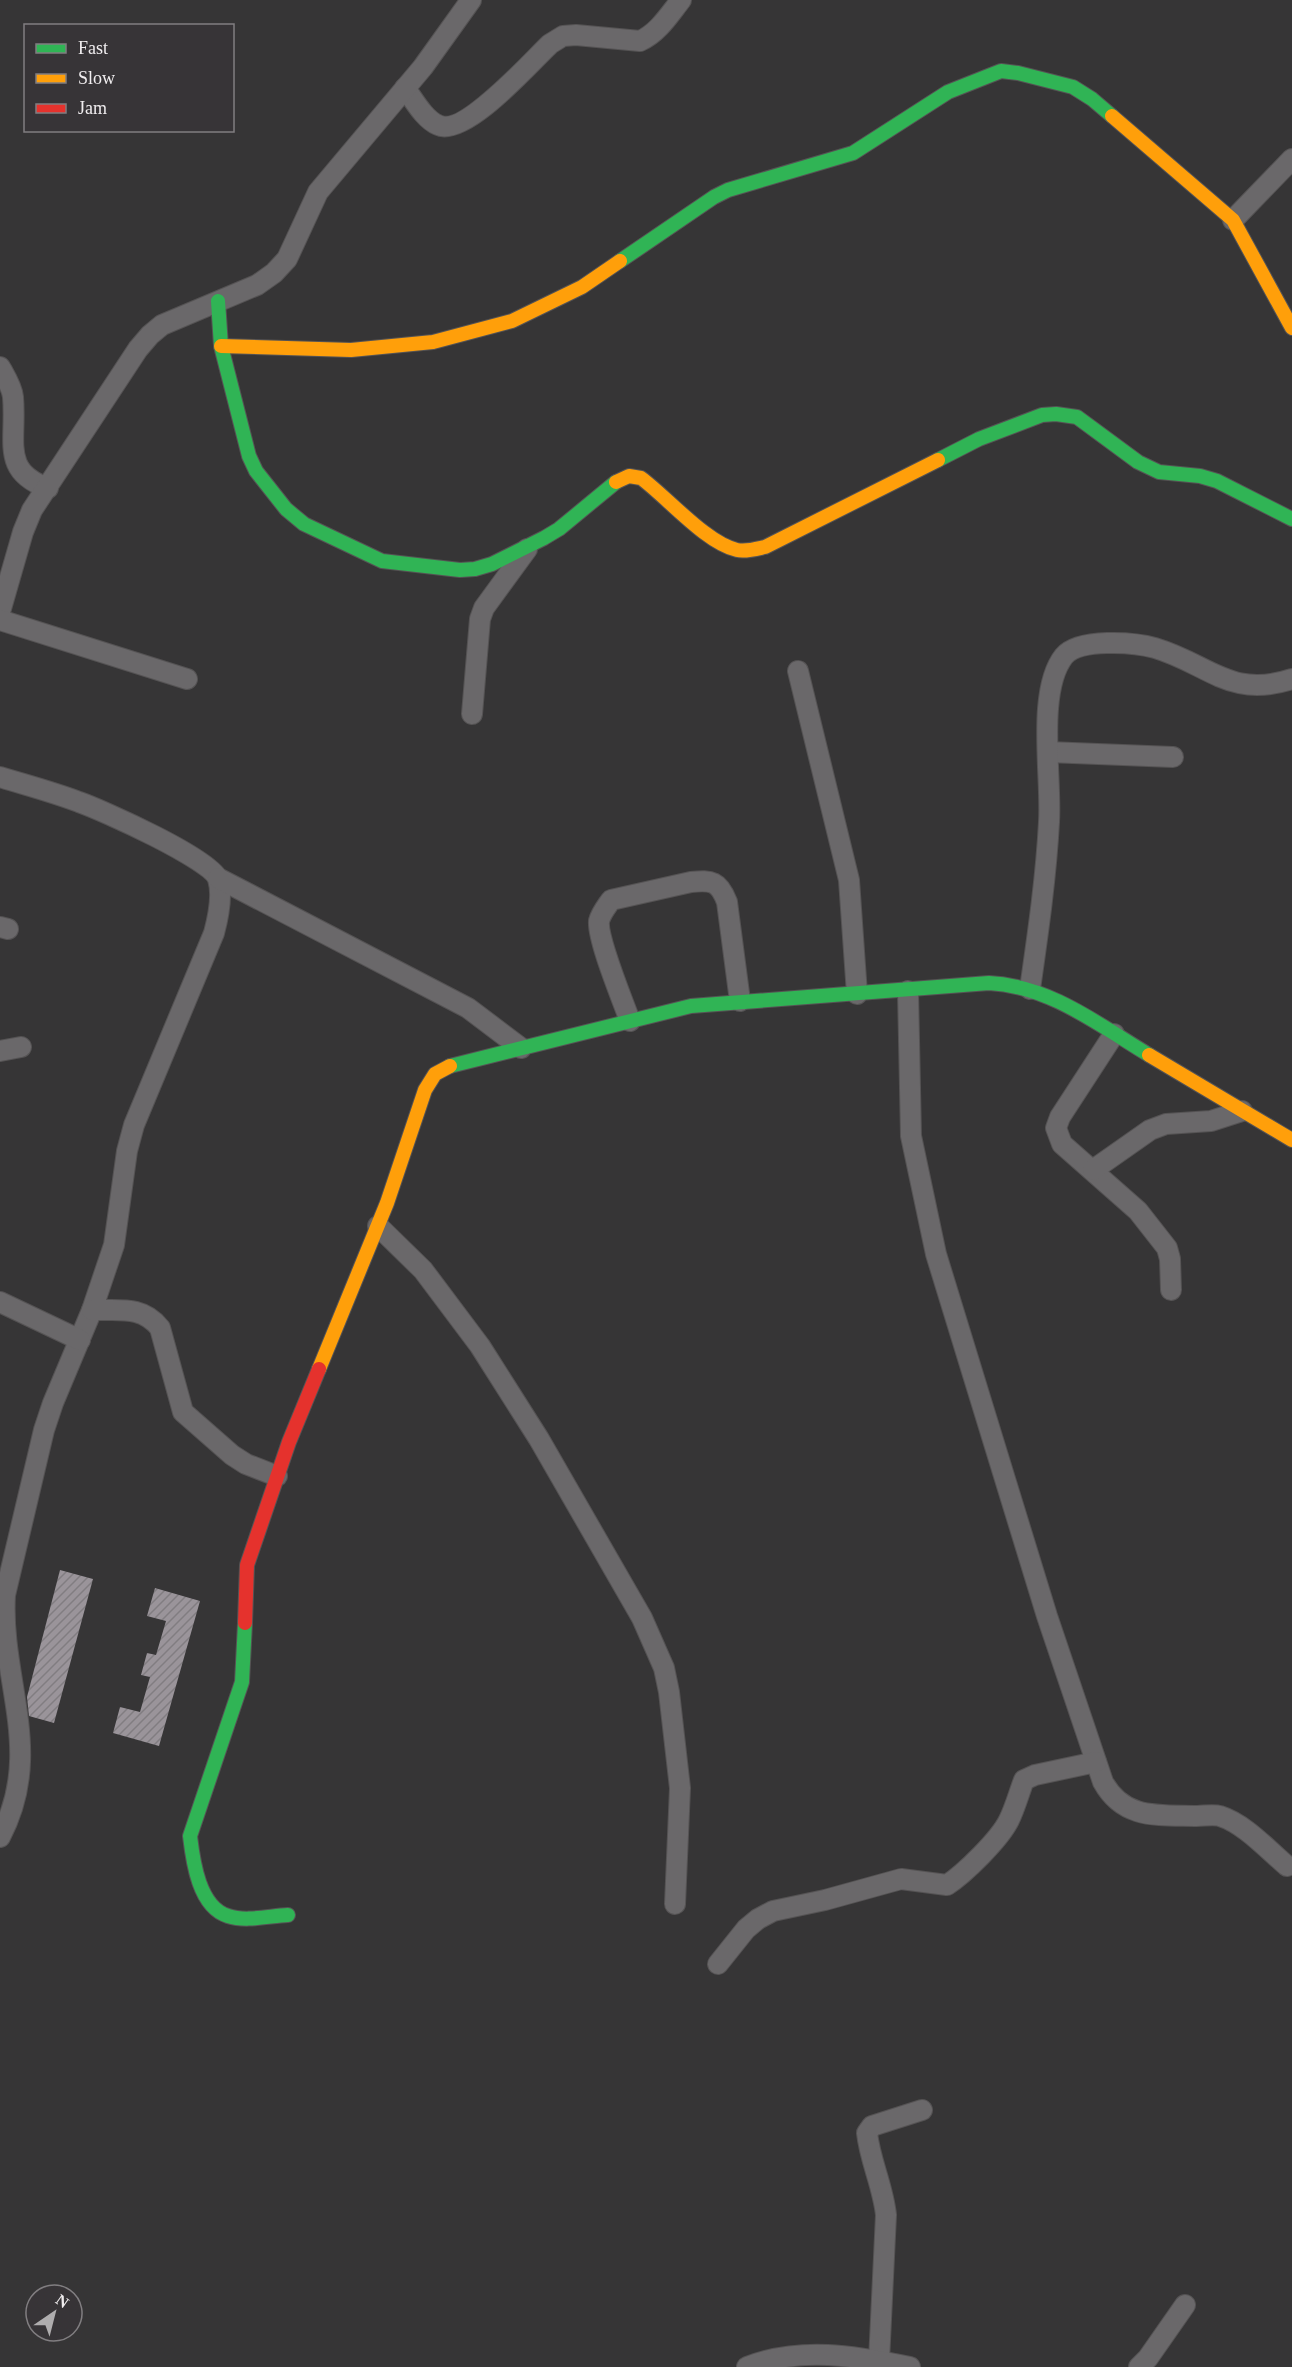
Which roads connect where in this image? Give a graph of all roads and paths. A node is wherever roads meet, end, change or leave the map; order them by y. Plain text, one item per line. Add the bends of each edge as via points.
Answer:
1 (471, 0) edge
2 (681, 0) edge
3 (405, 88) junction
4 (1292, 159) edge
5 (1233, 220) junction
6 (218, 301) junction
7 (1292, 328) edge
8 (221, 346) junction
9 (0, 367) edge
10 (9, 474) edge
11 (48, 488) junction
12 (1292, 519) edge
13 (532, 543) junction
14 (475, 569) junction
15 (490, 598) junction
16 (0, 612) edge
17 (0, 620) edge
18 (798, 671) dead end
19 (187, 679) dead end
20 (1292, 679) edge
21 (472, 714) dead end
22 (1048, 752) junction
23 (1173, 756) dead end
24 (0, 777) edge
25 (218, 878) junction
26 (1030, 989) junction
27 (908, 991) junction
28 (857, 994) junction
29 (740, 1001) junction
30 (630, 1021) junction
31 (1114, 1034) junction
32 (21, 1047) dead end
33 (521, 1048) junction
34 (0, 1051) edge
35 (1242, 1111) junction
36 (1292, 1140) edge
37 (1093, 1170) junction
38 (378, 1226) junction
39 (1171, 1290) dead end
40 (0, 1302) edge
41 (92, 1310) junction
42 (80, 1340) junction
43 (277, 1476) junction
44 (1096, 1762) junction
45 (0, 1838) edge
46 (1287, 1866) dead end
47 (675, 1904) dead end
48 (288, 1915) dead end
49 (718, 1964) dead end
50 (922, 2110) dead end
51 (1185, 2305) dead end
52 (879, 2361) junction
53 (747, 2367) edge
54 (910, 2367) edge
55 (1139, 2367) edge

1 - 3 street
2 - 3 street via 649,37 640,41 563,36 477,113 450,128 429,119
3 - 6 street via 318,192 287,259 257,285
4 - 5 street
5 - 7 street
5 - 8 street via 1073,87 1001,71 948,92 853,153 721,193 582,288 518,319 433,342 351,350
6 - 8 street
6 - 11 street via 162,325 138,348
8 - 14 street via 249,456 286,509 304,524 382,561
9 - 10 street via 13,395
10 - 11 street
11 - 16 street via 32,510 23,532
12 - 13 street via 1217,481 1160,472 1138,462 1077,417 1056,414 979,439 765,547 747,551 719,541 652,486 629,476 614,483 559,529
13 - 14 street
13 - 15 street
14 - 15 street
15 - 21 street via 480,619
17 - 19 street
18 - 28 street via 849,880
20 - 22 street via 1272,686 1250,686 1231,682 1156,648 1076,646 1058,665 1047,714
22 - 23 street
22 - 26 street via 1049,821
24 - 25 street via 107,813 199,860
25 - 33 street via 468,1008
25 - 41 street via 214,933 134,1125 114,1245
26 - 27 street via 986,984
26 - 31 street
27 - 28 street
27 - 44 street via 911,1136 936,1254
28 - 29 street
29 - 30 street via 691,1006
29 - 30 street via 727,902 716,883 691,882 611,900 599,921
30 - 33 street
31 - 35 street
31 - 37 street via 1056,1128 1062,1144
32 - 34 street
33 - 38 street via 452,1065 435,1074 425,1090
35 - 36 street
35 - 37 street via 1211,1121 1166,1124 1150,1130
37 - 39 street via 1138,1211 1167,1248
38 - 43 street
38 - 47 street via 423,1270 480,1347 539,1439 642,1618 660,1658 669,1692 680,1788
40 - 42 street
41 - 42 street
41 - 43 street via 138,1311 153,1318 160,1328 183,1412 232,1455
42 - 45 street via 44,1430 5,1595 3,1622 21,1758 13,1805
43 - 48 street via 247,1565 242,1682 190,1836 196,1870 210,1904 218,1912 229,1916
44 - 46 street via 1106,1787 1119,1803 1154,1815 1218,1816 1234,1823
44 - 49 street via 1024,1780 1000,1834 947,1885 902,1879 773,1911 746,1929
50 - 52 street via 872,2126 867,2133 885,2214
51 - 55 street
52 - 53 street via 853,2355 808,2354 774,2358
52 - 54 street

